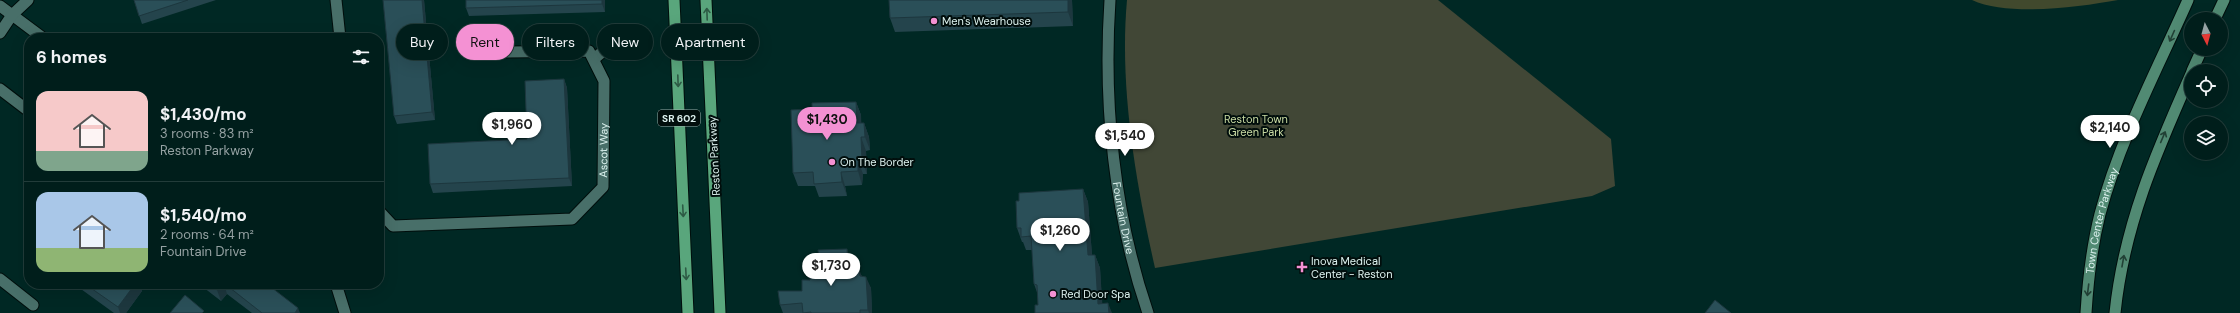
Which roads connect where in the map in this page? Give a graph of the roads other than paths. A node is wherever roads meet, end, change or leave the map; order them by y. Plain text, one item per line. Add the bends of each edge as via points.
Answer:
1 (28, 0) edge
2 (336, 0) edge
3 (674, 0) edge
4 (706, 0) edge
5 (1110, 0) edge
6 (2188, 0) edge
7 (2224, 0) edge
8 (0, 6) edge
9 (2218, 12) edge
10 (12, 15) junction
11 (0, 33) edge
12 (36, 33) edge
13 (339, 33) edge
14 (514, 52) edge
15 (597, 56) edge
16 (594, 59) junction
17 (0, 89) edge
18 (2184, 91) edge
19 (24, 107) edge
20 (384, 216) edge
21 (0, 279) edge
22 (338, 289) edge
23 (33, 306) dead end
24 (345, 313) edge
25 (688, 313) edge
26 (720, 313) edge
27 (1148, 313) edge
28 (2086, 313) edge
29 (2116, 313) edge

1 - 10 street
2 - 13 street
3 -> 25 main road, SR 602
26 -> 4 main road, Reston Parkway / SR 602
5 - 27 street, Fountain Drive via 1108,92 1112,149 1121,210
6 -> 28 main road, Town Center Parkway via 2113,171 2093,247
7 - 9 main road
8 - 10 street
10 - 11 street
10 - 12 street
14 - 16 street via 589,51
15 - 16 street
16 - 20 street, Ascot Way via 604,81 603,187 572,219 393,226
17 - 19 street
29 -> 18 main road via 2126,247 2141,192
21 - 23 street
22 - 24 street

